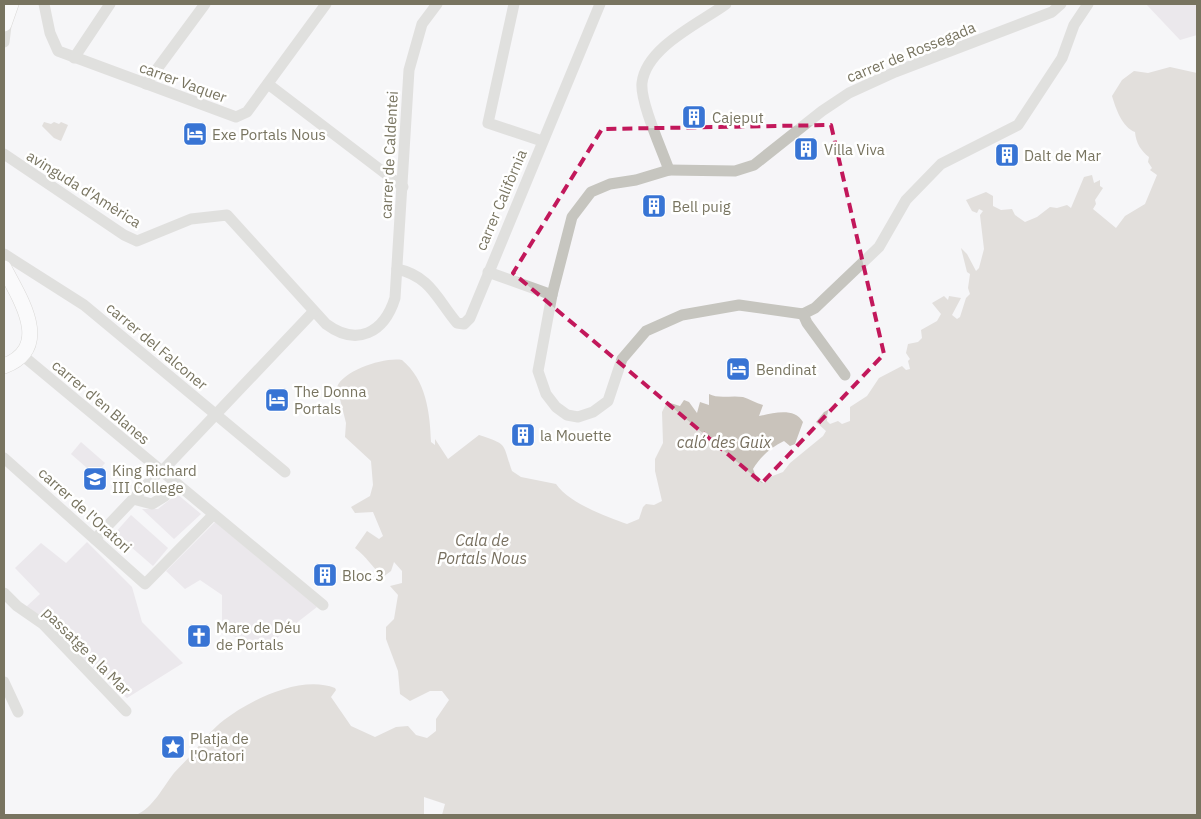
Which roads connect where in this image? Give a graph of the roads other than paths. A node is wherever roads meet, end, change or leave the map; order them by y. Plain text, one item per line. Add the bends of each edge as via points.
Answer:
1 (44, 4) edge
2 (110, 4) edge
3 (205, 4) edge
4 (326, 4) edge
5 (437, 4) edge
6 (514, 4) edge
7 (600, 4) edge
8 (726, 4) edge
9 (1062, 4) edge
10 (1088, 4) edge
11 (8, 14) edge
12 (4, 42) edge
13 (74, 58) junction
14 (146, 84) junction
15 (268, 84) junction
16 (542, 141) junction
17 (4, 154) edge
18 (669, 170) junction
19 (403, 187) junction
20 (4, 254) edge
21 (4, 268) edge
22 (397, 269) junction
23 (488, 272) junction
24 (8, 285) edge
25 (552, 295) junction
26 (313, 312) junction
27 (803, 314) junction
28 (22, 355) junction
29 (4, 366) edge
30 (845, 375) dead end
31 (216, 414) junction
32 (6, 462) edge
33 (284, 472) dead end
34 (176, 484) junction
35 (134, 499) junction
36 (213, 515) junction
37 (95, 539) junction
38 (4, 593) edge
39 (323, 605) dead end
40 (4, 682) edge
41 (126, 711) dead end
42 (18, 712) dead end

1 - 13 street, carrer Vaquer via 50,34 58,51
2 - 13 street
3 - 14 street
4 - 15 street, carrer Vaquer
5 - 19 street, carrer de Caldentei via 422,24 409,70
6 - 16 street via 488,123
7 - 16 street, carrer Califòrnia
8 - 18 street via 656,54 647,67 642,84 644,101
9 - 18 street, carrer de Rossegada via 1052,12 848,93 754,165 735,171
10 - 27 street via 1074,25 1062,58 1018,125 941,164 906,200 879,247 815,308
11 - 12 street
13 - 14 street, carrer Vaquer
14 - 15 street, carrer Vaquer via 236,117 247,112
15 - 19 street
16 - 23 street, carrer Califòrnia
17 - 26 street, avinguda d'Amèrica via 137,241 191,218 227,215
18 - 25 street, carrer de Rossegada via 610,184 591,192 572,217
19 - 22 street, carrer de Caldentei
20 - 31 street, carrer del Falconer via 84,305
21 - 24 main road
22 - 23 street, carrer Califòrnia via 425,280 457,323 464,324 470,318
22 - 26 street, carrer de Caldentei via 395,298 390,313 369,332 356,336 336,332
23 - 25 street
24 - 28 main road via 30,325 30,340
25 - 27 street, carrer de Rossegada via 538,370 546,394 556,407 578,417 593,412 608,401 622,359 646,331 682,315 739,306
26 - 31 street
27 - 30 street
28 - 29 main road
28 - 34 street, carrer d'en Blanes
31 - 33 street, carrer del Falconer
31 - 35 street
32 - 37 street, carrer de l'Oratori
34 - 35 street via 152,504
34 - 36 street, carrer d'en Blanes
35 - 37 street
36 - 37 street, carrer de l'Oratori via 145,584
36 - 39 street, carrer d'en Blanes
38 - 41 street, passatge a la Mar via 43,624
40 - 42 street

